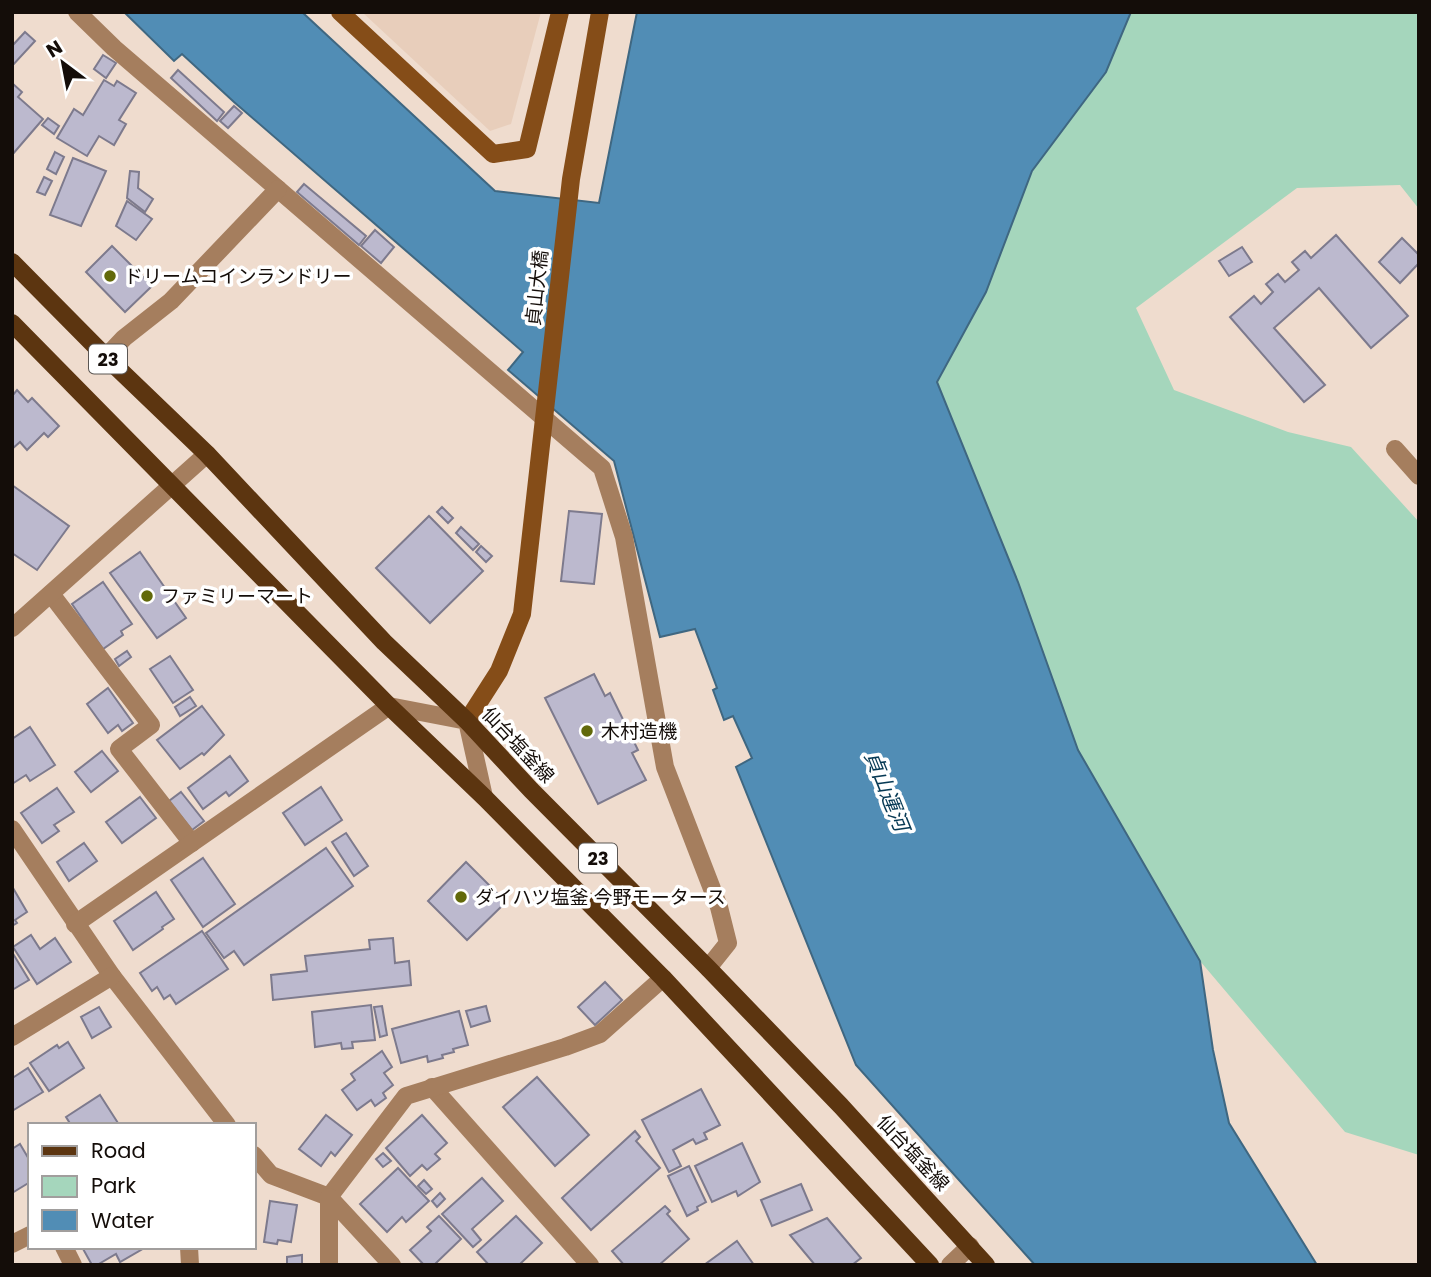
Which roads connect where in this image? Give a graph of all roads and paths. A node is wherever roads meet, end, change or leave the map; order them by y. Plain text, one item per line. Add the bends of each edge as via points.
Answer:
1 (76, 12) edge
2 (340, 12) edge
3 (560, 12) edge
4 (600, 12) edge
5 (278, 189) junction
6 (12, 262) edge
7 (12, 323) edge
8 (106, 357) junction
9 (1395, 449) dead end
10 (207, 454) junction
11 (1419, 476) edge
12 (172, 486) junction
13 (51, 594) junction
14 (12, 628) edge
15 (389, 706) junction
16 (467, 721) junction
17 (484, 797) junction
18 (12, 829) edge
19 (192, 843) junction
20 (75, 924) junction
21 (708, 968) junction
22 (112, 976) junction
23 (663, 978) junction
24 (12, 1037) edge
25 (432, 1087) junction
26 (225, 1123) edge
27 (256, 1157) edge
28 (329, 1197) junction
29 (28, 1236) edge
30 (12, 1244) edge
31 (970, 1246) junction
32 (65, 1249) edge
33 (73, 1265) edge
34 (329, 1265) edge
35 (392, 1265) edge
36 (590, 1265) edge
37 (930, 1265) edge
38 (950, 1265) edge
39 (986, 1265) edge

1 - 5 street
2 - 3 street via 493,154 527,149
4 - 16 street, 貞山大橋 via 571,179 522,614 499,671
5 - 8 street via 171,301
5 - 21 street via 602,468 624,537 666,767 728,943
6 - 8 main road, 仙台塩釜線 / 23
7 - 12 main road, 23
8 - 10 main road, 仙台塩釜線 / 23
9 - 11 street
10 - 12 street
10 - 16 main road, 仙台塩釜線 / 23 via 384,642
12 - 13 street
12 - 15 main road, 23
13 - 14 street
13 - 19 street via 151,725 119,749
15 - 16 street
15 - 17 main road, 23
15 - 19 street
16 - 17 street
16 - 21 main road, 仙台塩釜線 / 23
17 - 23 main road, 23
18 - 20 street
19 - 20 street
20 - 22 street
21 - 31 main road, 仙台塩釜線 / 23
22 - 24 street
22 - 26 street
23 - 25 street via 600,1034
23 - 37 main road, 23
25 - 28 street via 405,1096
25 - 36 street
27 - 28 street via 271,1175
28 - 34 street
28 - 35 street
29 - 30 street
31 - 38 street
31 - 39 main road, 仙台塩釜線 / 23
32 - 33 street

